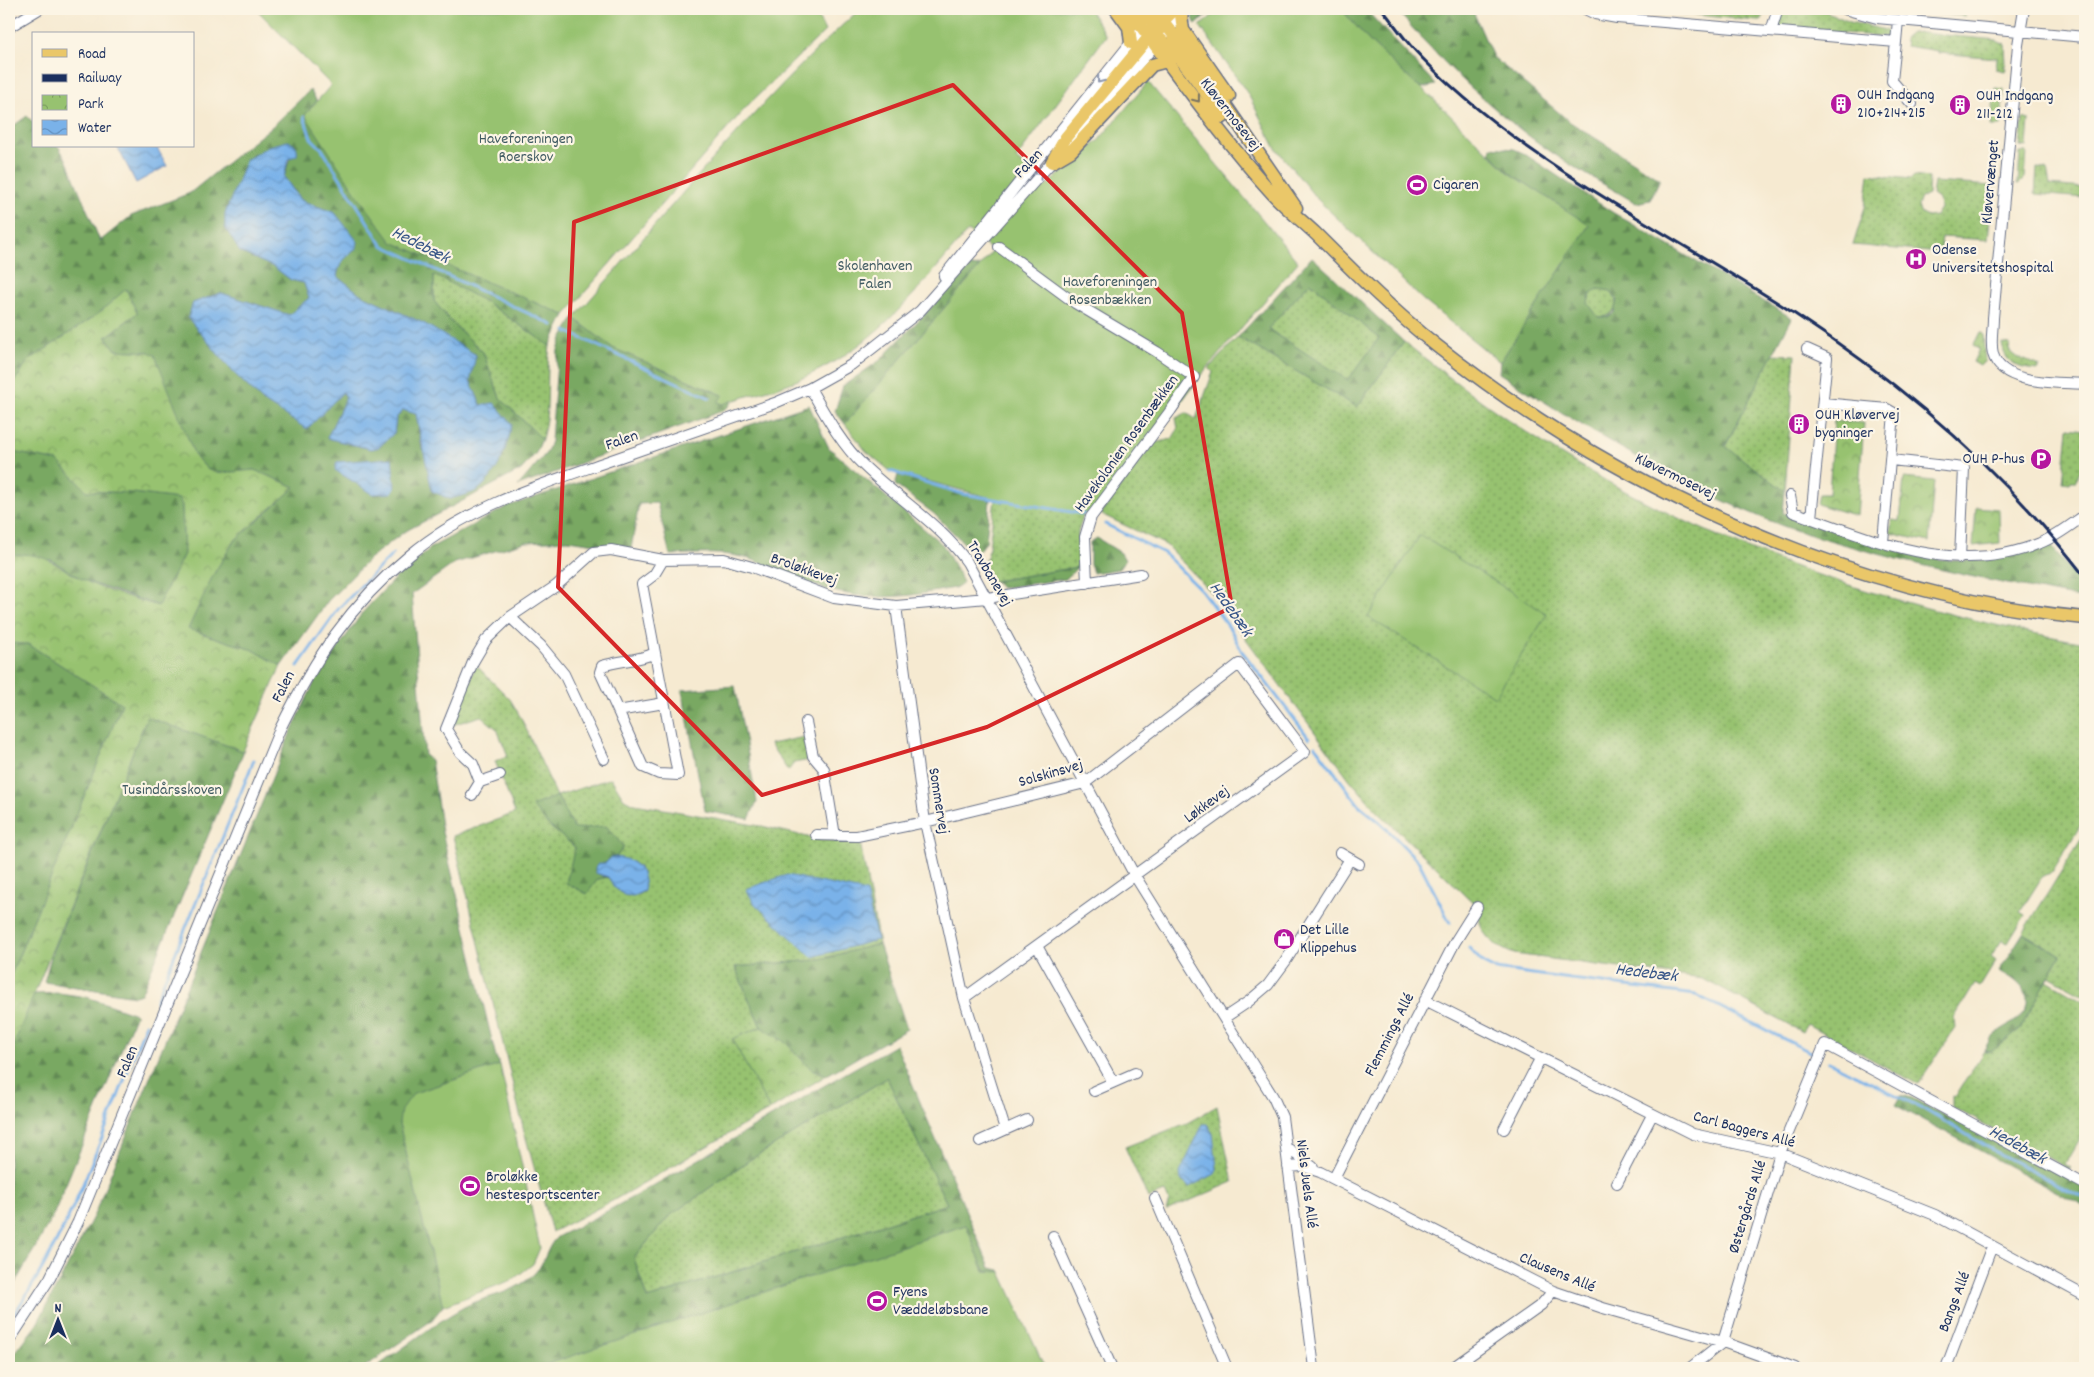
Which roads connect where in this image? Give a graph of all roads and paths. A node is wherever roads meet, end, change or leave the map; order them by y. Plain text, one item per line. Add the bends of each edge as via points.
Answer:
1 (39, 9) edge
2 (1116, 9) edge
3 (1128, 9) edge
4 (1142, 9) edge
5 (1585, 9) edge
6 (1778, 9) edge
7 (1844, 9) edge
8 (2024, 9) edge
9 (1181, 11) edge
10 (1898, 20) junction
11 (1156, 26) edge
12 (9, 28) edge
13 (1771, 31) junction
14 (2021, 31) junction
15 (2085, 37) edge
16 (1130, 42) junction
17 (1896, 42) junction
18 (1167, 61) junction
19 (1912, 104) dead end
20 (1258, 156) junction
21 (1052, 162) junction
22 (1316, 234) junction
23 (999, 247) dead end
24 (888, 335) junction
25 (1807, 349) dead end
26 (2085, 384) edge
27 (810, 388) junction
28 (1823, 404) junction
29 (1892, 460) junction
30 (1790, 496) dead end
31 (2085, 515) edge
32 (1811, 518) junction
33 (1883, 542) junction
34 (1960, 558) junction
35 (663, 560) junction
36 (1141, 574) dead end
37 (1087, 582) junction
38 (987, 598) junction
39 (896, 606) junction
40 (510, 616) junction
41 (2085, 618) edge
42 (655, 653) junction
43 (1239, 664) joint
44 (664, 702) junction
45 (618, 711) junction
46 (806, 722) dead end
47 (604, 759) dead end
48 (500, 775) dead end
49 (480, 782) junction
50 (1085, 782) junction
51 (472, 795) dead end
52 (925, 822) junction
53 (816, 835) dead end
54 (835, 836) junction
55 (1340, 853) dead end
56 (1135, 876) junction
57 (1477, 907) dead end
58 (1037, 946) junction
59 (964, 998) junction
60 (1425, 1000) junction
61 (1224, 1018) junction
62 (1540, 1059) junction
63 (1135, 1073) dead end
64 (1114, 1082) junction
65 (1094, 1091) dead end
66 (1652, 1115) junction
67 (1027, 1120) dead end
68 (1005, 1129) junction
69 (1504, 1129) dead end
70 (980, 1141) dead end
71 (1286, 1147) junction
72 (1780, 1153) junction
73 (1288, 1167) junction
74 (1320, 1172) junction
75 (1334, 1178) junction
76 (1617, 1183) dead end
77 (2084, 1184) dead end
78 (1155, 1198) dead end
79 (1053, 1236) dead end
80 (1992, 1246) junction
81 (1553, 1291) junction
82 (2085, 1296) edge
83 (9, 1341) edge
84 (1723, 1342) junction
85 (1112, 1368) edge
86 (1227, 1368) edge
87 (1314, 1368) edge
88 (1452, 1368) edge
89 (1690, 1368) edge
90 (1795, 1368) edge
91 (1946, 1368) edge

1 - 12 street
2 - 16 main road via 1129,27
3 - 11 main road, Kløvermosevej
4 - 11 main road
5 - 13 street via 1616,18
6 - 13 street
7 - 10 street via 1856,14
8 - 14 street
9 - 11 main road
9 - 20 main road via 1183,30 1248,126
10 - 14 street
10 - 17 street
11 - 16 street, Falen
11 - 18 main road, Kløvermosevej
11 - 20 main road, Kløvermosevej via 1213,87
11 - 21 main road via 1066,138
13 - 17 street
14 - 15 street
14 - 26 street, Kløvervænget via 1993,318 1993,354 2002,367 2016,376
16 -> 24 street, Falen via 942,279
17 - 19 street via 1892,81
18 - 21 main road via 1152,65 1071,151
18 -> 22 main road, Kløvermosevej via 1274,195
20 - 22 main road, Kløvermosevej
24 -> 21 street, Falen via 920,311 947,283
22 - 41 main road, Kløvermosevej via 1435,344 1490,386 1574,442 1644,481 1763,536 1862,571 1963,598
23 - 37 street, Havekolonien Rosenbækken via 1075,303 1194,377 1091,517 1085,538
24 - 27 street, Falen via 851,365
25 - 28 street via 1827,358
27 - 38 street, Travbanevej via 842,441 863,466 955,545
27 - 83 street, Falen via 774,404 486,507 411,554 349,615 314,665 280,729 78,1222 50,1278
28 - 29 street via 1893,411
28 - 32 street
29 - 33 street
29 - 34 street via 1964,468
30 - 32 street via 1791,510
31 - 34 street via 2050,539 2028,548 1982,559
32 - 33 street
33 - 34 street via 1938,556
35 - 39 street, Broløkkevej via 724,559 834,598
35 - 40 street, Broløkkevej via 611,550 594,552 556,586
35 - 42 street via 654,575 642,584
36 - 37 street, Broløkkevej
37 - 38 street, Broløkkevej
38 - 39 street, Broløkkevej
38 - 50 street, Travbanevej
39 - 52 street, Sommervej
40 - 47 street via 542,646 564,674
40 - 49 street, Broløkkevej via 486,640 473,662 446,729 460,752 473,764
42 - 44 street
42 - 45 street via 642,659 602,666 600,672
43 - 50 street, Solskinsvej
43 - 56 street, Løkkevej via 1305,752
44 - 45 street
44 - 45 street via 678,775 659,774 643,767
46 - 54 street via 812,756 824,769
48 - 49 street
49 - 51 street
50 - 52 street, Solskinsvej
50 - 56 street, Niels Juels Allé
52 - 54 street, Solskinsvej via 857,836
52 - 59 street, Sommervej
53 - 54 street, Solskinsvej
55 - 61 street via 1354,862 1285,962 1268,985
56 - 58 street, Løkkevej
56 - 61 street, Niels Juels Allé
57 - 60 street, Flemmings Allé via 1470,921 1464,925
58 - 59 street, Løkkevej
58 - 64 street
59 - 68 street
60 - 62 street, Carl Baggers Allé
60 - 75 street, Flemmings Allé
61 - 71 street, Niels Juels Allé via 1279,1109
62 - 66 street, Carl Baggers Allé
62 - 69 street
63 - 64 street
64 - 65 street
66 - 72 street, Carl Baggers Allé via 1693,1134
66 - 76 street
67 - 68 street
68 - 70 street
71 - 73 street, Niels Juels Allé
71 - 74 street, Clausens Allé
72 - 77 street, Østergårds Allé via 1825,1044
72 - 80 street, Carl Baggers Allé via 1935,1215
72 - 84 street, Østergårds Allé
73 - 74 street, Clausens Allé via 1302,1166
73 - 87 street, Niels Juels Allé
74 - 75 street, Clausens Allé
75 - 81 street, Clausens Allé
78 - 86 street
79 - 85 street
80 - 82 street, Carl Baggers Allé
80 - 91 street, Bangs Allé
81 - 84 street, Clausens Allé
81 - 88 street via 1541,1305
84 - 89 street
84 - 90 street, Clausens Allé

